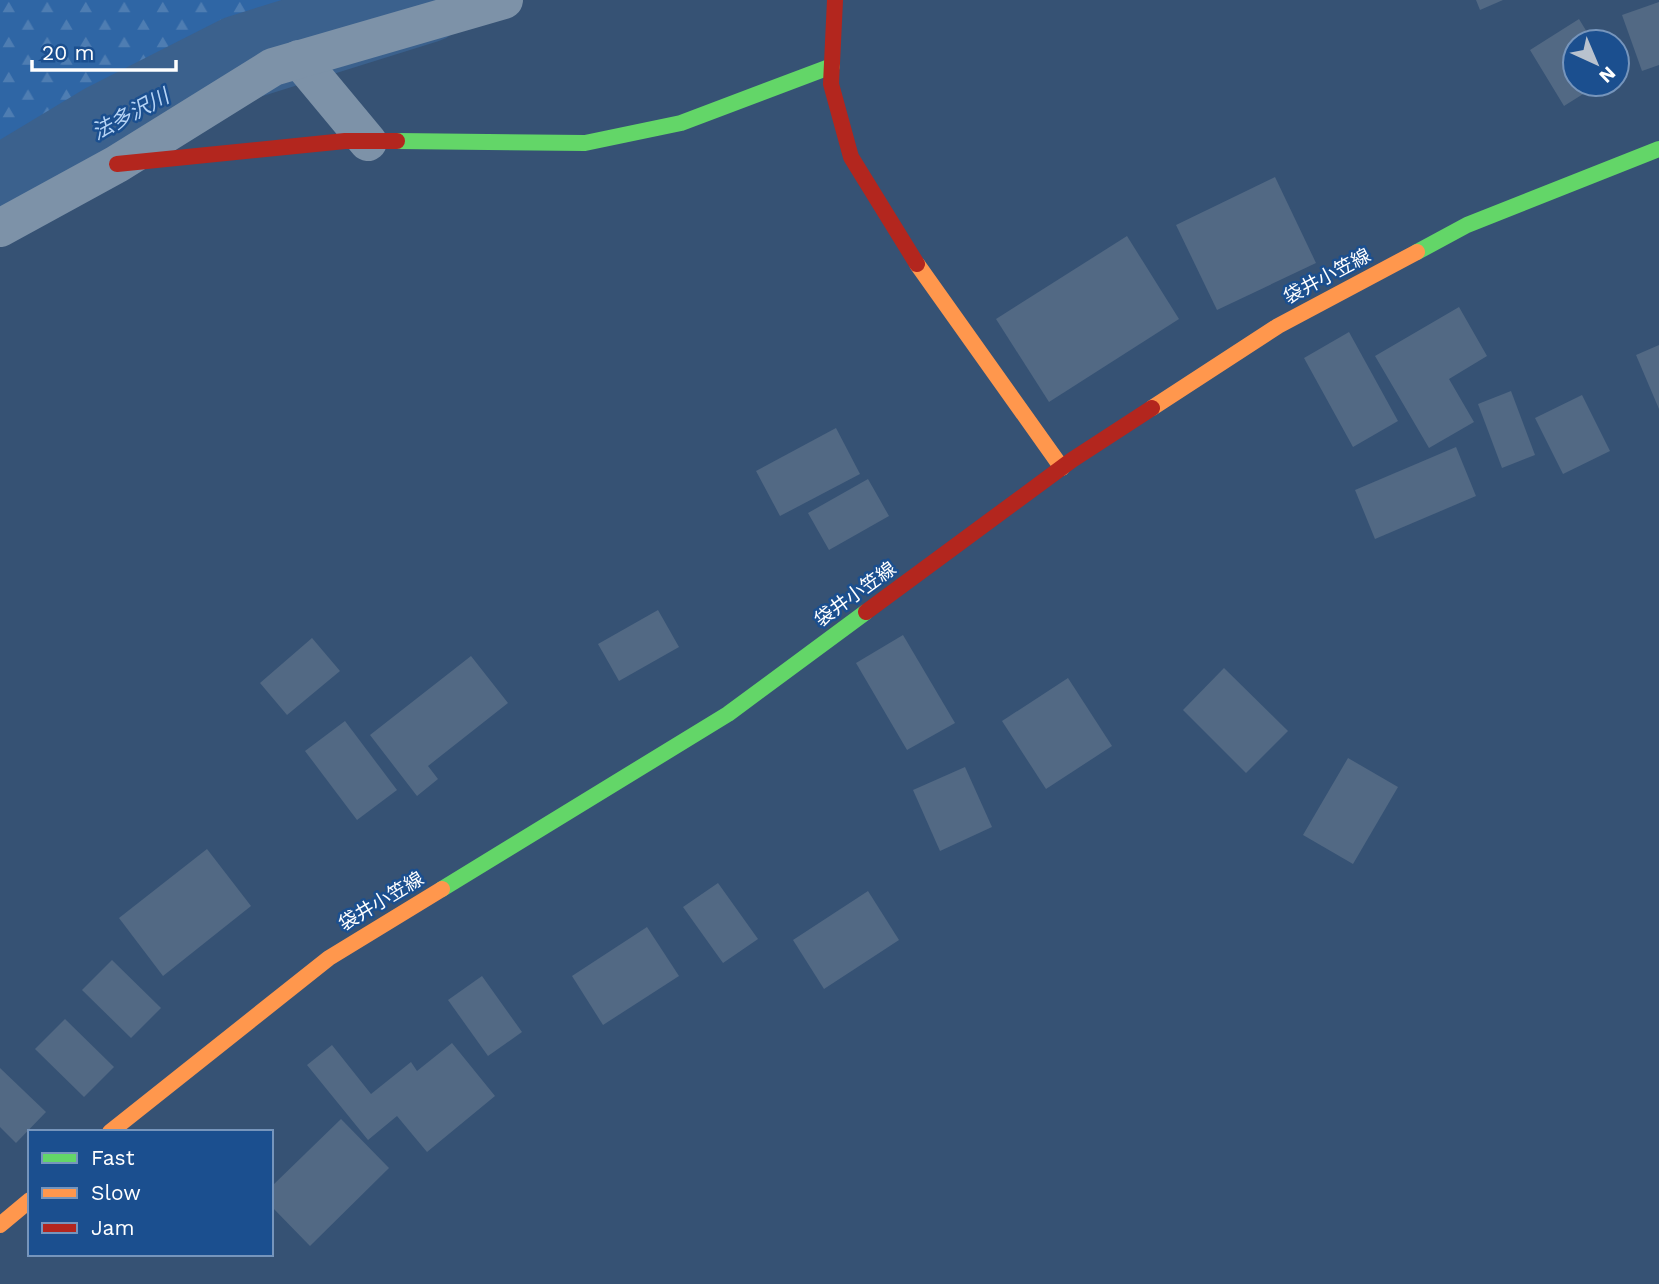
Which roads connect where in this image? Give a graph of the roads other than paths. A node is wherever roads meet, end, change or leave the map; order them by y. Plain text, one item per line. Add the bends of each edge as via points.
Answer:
1 (504, 0) edge
2 (835, 0) edge
3 (299, 59) junction
4 (832, 66) junction
5 (368, 142) junction
6 (1659, 149) edge
7 (117, 164) junction
8 (0, 228) edge
9 (1062, 468) junction
10 (113, 1130) edge
11 (28, 1202) edge
12 (0, 1225) edge

1 - 3 street
2 - 4 main road
3 - 5 street
3 - 7 street via 272,67
4 - 5 main road via 681,123 585,143
4 - 9 main road via 831,84 851,157 921,270
5 - 7 main road
6 - 9 main road, 袋井小笠線 via 1467,225 1278,326
7 - 8 street
9 - 10 main road, 袋井小笠線 via 728,714 329,958
11 - 12 main road

